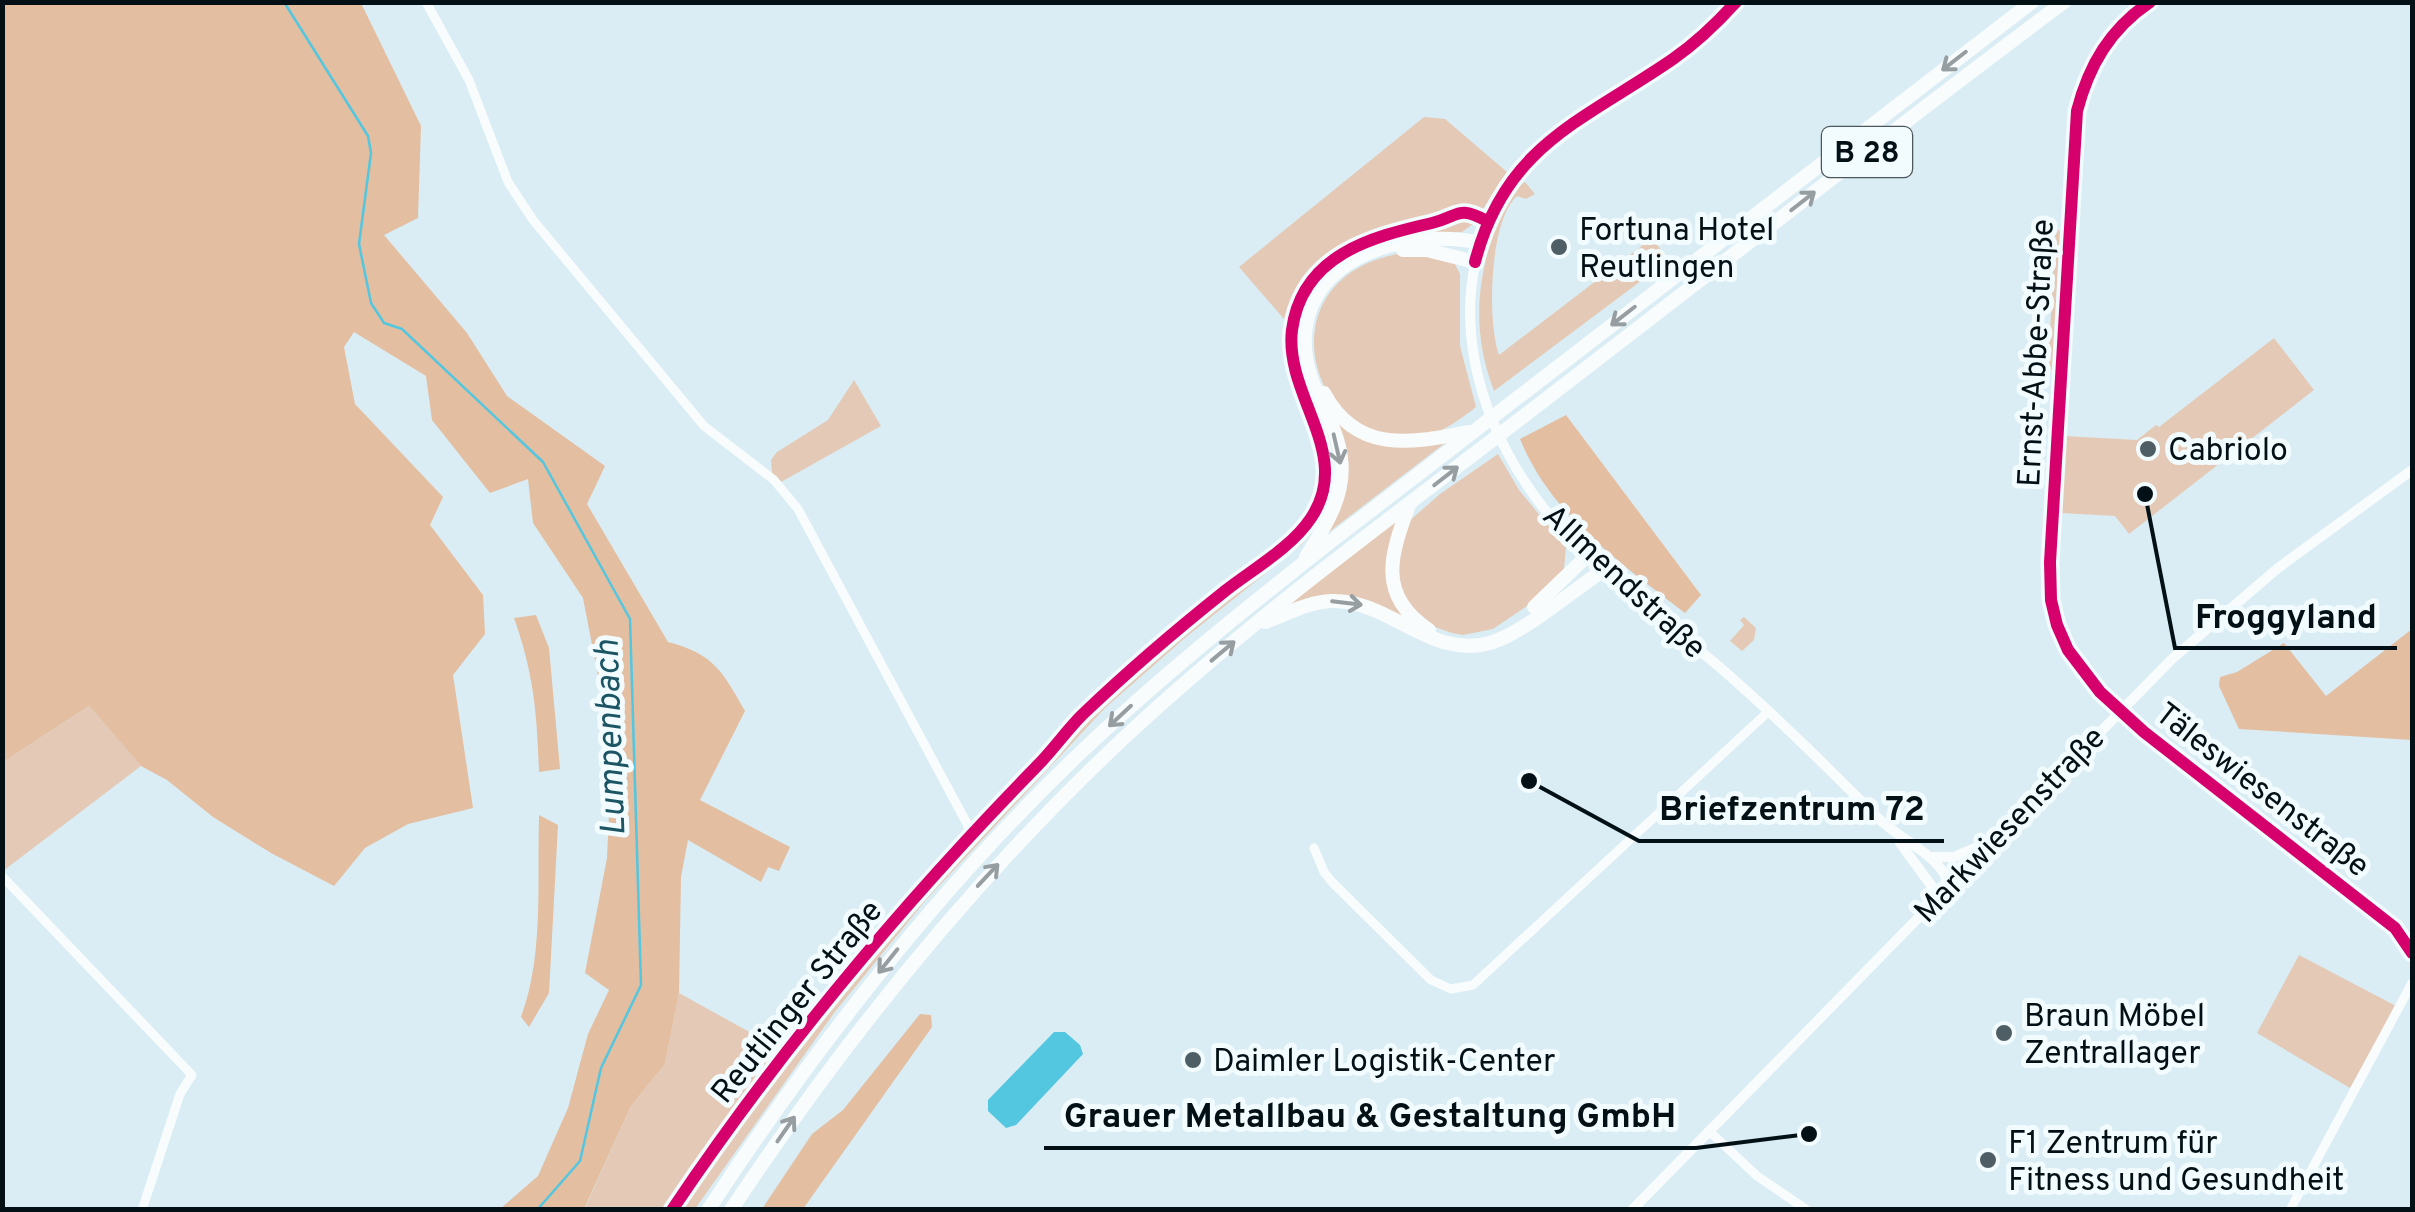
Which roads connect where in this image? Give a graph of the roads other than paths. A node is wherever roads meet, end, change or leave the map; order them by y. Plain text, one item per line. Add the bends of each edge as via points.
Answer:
1 (426, 2) edge
2 (1736, 2) edge
3 (2032, 2) edge
4 (2064, 2) edge
5 (2150, 2) edge
6 (1480, 243) junction
7 (1474, 262) junction
8 (1474, 430) junction
9 (2412, 470) edge
10 (1410, 505) junction
11 (1588, 555) junction
12 (1302, 564) junction
13 (1604, 570) junction
14 (1254, 626) junction
15 (1769, 711) junction
16 (2120, 711) junction
17 (1890, 830) junction
18 (1992, 842) junction
19 (1314, 848) dead end
20 (1930, 856) junction
21 (2, 876) edge
22 (1942, 893) junction
23 (2412, 952) edge
24 (2412, 983) edge
25 (1709, 1132) junction
26 (142, 1210) edge
27 (672, 1210) edge
28 (708, 1210) edge
29 (731, 1210) edge
30 (1632, 1210) edge
31 (1806, 1210) edge
32 (2290, 1210) edge

1 - 27 street, Reutlinger Straße via 469,80 508,182 533,220 704,426 774,480 798,509 972,833 796,1040
2 - 6 street, Allmendstraße via 1689,47 1538,149 1504,192
3 -> 8 highway, B 28
10 -> 4 highway, B 28
5 - 16 street, Ernst-Abbe-Straße via 2102,49 2077,110 2050,562 2064,642
6 - 7 street, Allmendstraße
6 -> 12 highway via 1428,238 1375,249 1342,267 1318,296 1305,352 1337,440 1341,479 1338,500
7 - 8 highway via 1410,249 1360,262 1324,298 1311,352 1329,402 1372,436 1413,443
7 - 11 street, Allmendstraße via 1468,319 1481,392 1527,486
8 - 12 highway, B 28
9 - 16 street, Markwiesenstraße via 2245,595
10 - 11 highway via 1391,556 1397,594 1415,620 1450,638 1480,638 1505,628
10 - 14 highway, B 28
11 - 13 street, Allmendstraße
12 -> 28 highway, B 28 via 1132,705 988,847 842,1020
14 -> 13 highway via 1311,604 1341,602 1368,606 1441,643 1472,646 1510,633
13 - 15 street, Allmendstraße
29 -> 14 highway, B 28 via 857,1030 972,892 1124,738
15 - 17 street, Allmendstraße
15 - 19 street via 1473,985 1452,989 1431,980 1332,882
16 - 18 street, Markwiesenstraße
16 - 23 street, Täleswiesenstraße via 2394,928
17 - 20 street, Allmendstraße
17 - 22 street, Allmendstraße
18 - 20 street via 1954,857
18 - 22 street, Markwiesenstraße
20 - 22 street via 1946,876
21 - 26 street via 192,1074
22 - 25 street, Markwiesenstraße
24 - 32 street
25 - 30 street, Markwiesenstraße
25 - 31 street

